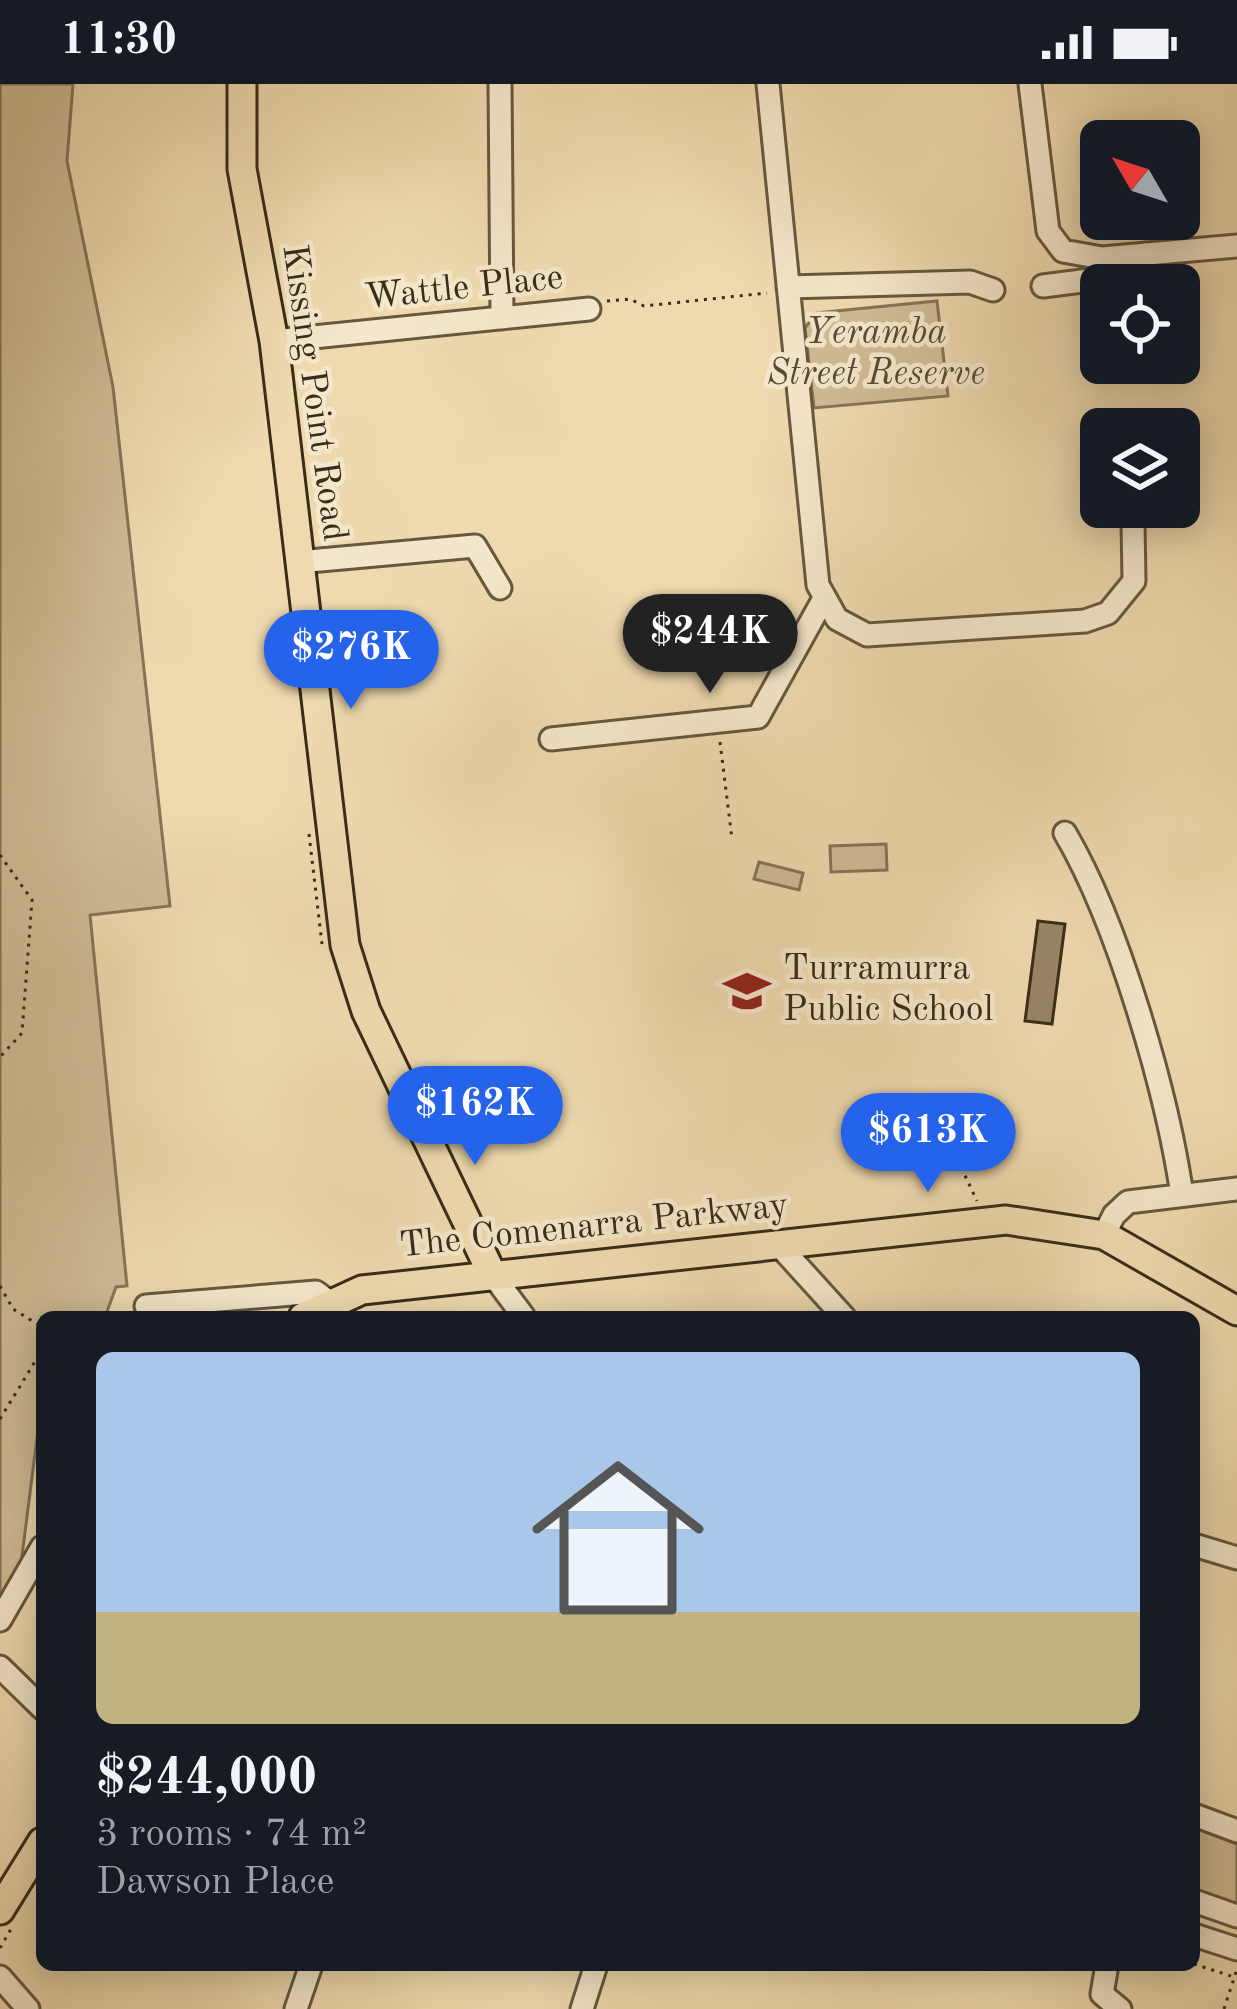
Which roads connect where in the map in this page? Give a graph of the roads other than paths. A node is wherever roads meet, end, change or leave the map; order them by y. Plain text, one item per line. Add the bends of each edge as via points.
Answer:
1 (242, 84) edge
2 (500, 84) edge
3 (768, 84) edge
4 (1030, 84) edge
5 (1237, 246) edge
6 (1145, 254) junction
7 (1043, 286) dead end
8 (788, 287) junction
9 (990, 287) dead end
10 (589, 309) road end
11 (502, 318) junction
12 (274, 341) junction
13 (1133, 528) edge
14 (299, 562) junction
15 (500, 588) dead end
16 (823, 600) junction
17 (551, 739) dead end
18 (1065, 833) dead end
19 (1237, 1189) edge
20 (1182, 1195) junction
21 (1104, 1235) junction
22 (776, 1242) junction
23 (492, 1274) junction
24 (328, 1301) junction
25 (146, 1306) dead end
26 (312, 1311) edge
27 (520, 1311) edge
28 (839, 1311) edge
29 (1237, 1311) edge
30 (1200, 1547) edge
31 (36, 1557) edge
32 (1237, 1558) edge
33 (0, 1620) edge
34 (0, 1667) edge
35 (36, 1702) edge
36 (1200, 1816) edge
37 (1237, 1831) edge
38 (36, 1852) edge
39 (1200, 1903) edge
40 (0, 1910) edge
41 (1237, 1916) edge
42 (1200, 1937) edge
43 (1237, 1949) edge
44 (309, 1971) edge
45 (594, 1971) edge
46 (1106, 1971) edge
47 (0, 1978) edge
48 (28, 2009) edge
49 (296, 2009) edge
50 (582, 2009) edge
51 (1120, 2009) edge

1 - 12 main road, Kissing Point Road via 242,169
2 - 11 street
3 - 8 street
4 - 6 street via 1048,231 1074,256
5 - 6 street
6 - 7 street via 1113,277
8 - 9 street
8 - 16 street
10 - 11 street, Wattle Place
11 - 12 street, Wattle Place
12 - 14 main road, Kissing Point Road
13 - 16 street via 1134,581 1108,613 1084,621 867,635 837,619
14 - 15 street via 476,546
14 - 23 main road, Kissing Point Road via 352,977
16 - 17 street via 758,716
18 - 20 street via 1090,875 1116,953 1173,1132
19 - 20 street
20 - 21 street via 1128,1202
21 - 22 main road, The Comenarra Parkway via 1006,1220
21 - 29 main road, The Comenarra Parkway
22 - 23 main road, The Comenarra Parkway
22 - 28 street
23 - 24 main road, The Comenarra Parkway
23 - 27 street, Kissing Point Road
24 - 25 street via 316,1292
24 - 26 main road, The Comenarra Parkway
30 - 32 street
31 - 33 street
34 - 35 street
36 - 37 street
38 - 40 main road
39 - 41 street
42 - 43 street
44 - 49 street
45 - 50 street
46 - 51 street via 1102,1994
47 - 48 street

